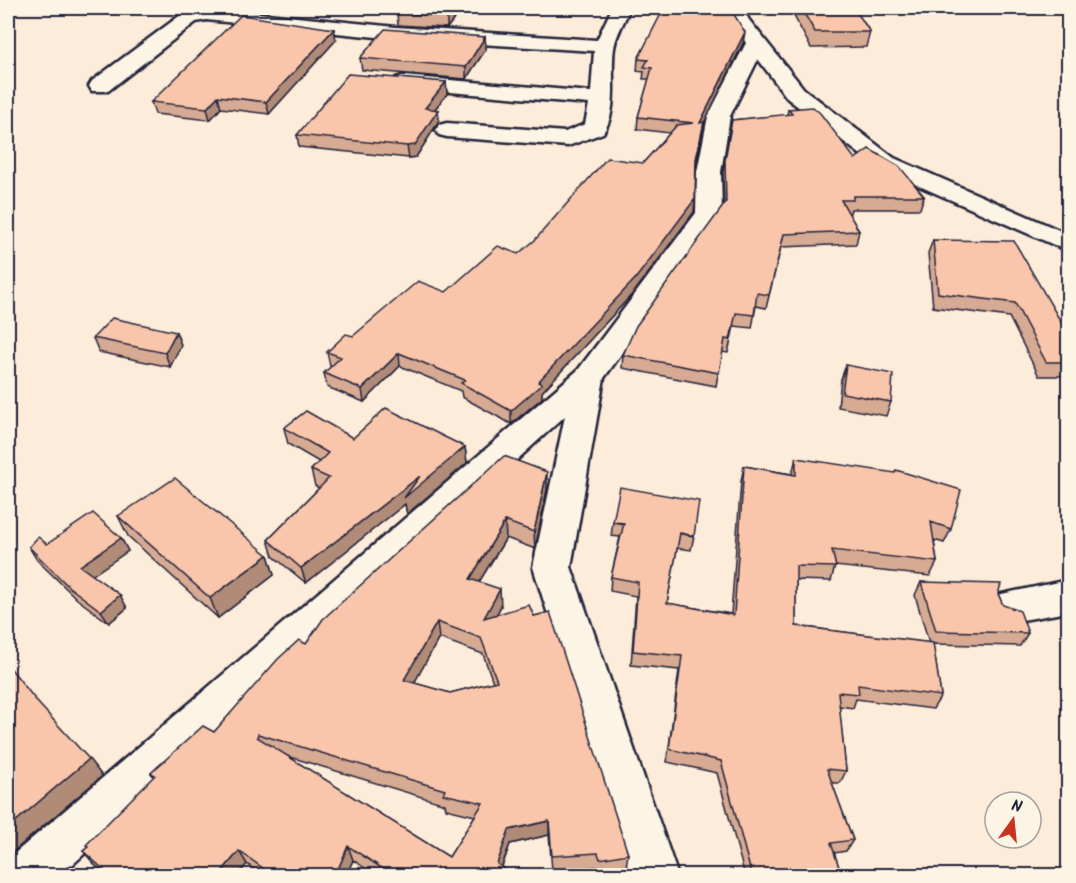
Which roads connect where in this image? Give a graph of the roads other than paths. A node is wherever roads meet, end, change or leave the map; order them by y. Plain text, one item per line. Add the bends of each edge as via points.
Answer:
1 (621, 8) edge
2 (733, 8) edge
3 (756, 43) junction
4 (604, 46) junction
5 (386, 81) edge
6 (100, 86) dead end
7 (601, 99) junction
8 (447, 130) dead end
9 (1068, 243) edge
10 (589, 377) junction
11 (1068, 596) edge
12 (1011, 606) edge
13 (24, 876) edge
14 (655, 876) edge

1 - 4 street
2 - 3 street
3 - 9 street via 796,94 886,163
3 - 10 street via 720,116 709,172 709,213
4 - 6 street via 396,33 206,14 189,18
4 - 7 street
5 - 7 street
7 - 8 street via 595,128 568,139
10 - 13 street
10 - 14 street via 552,567
11 - 12 street

